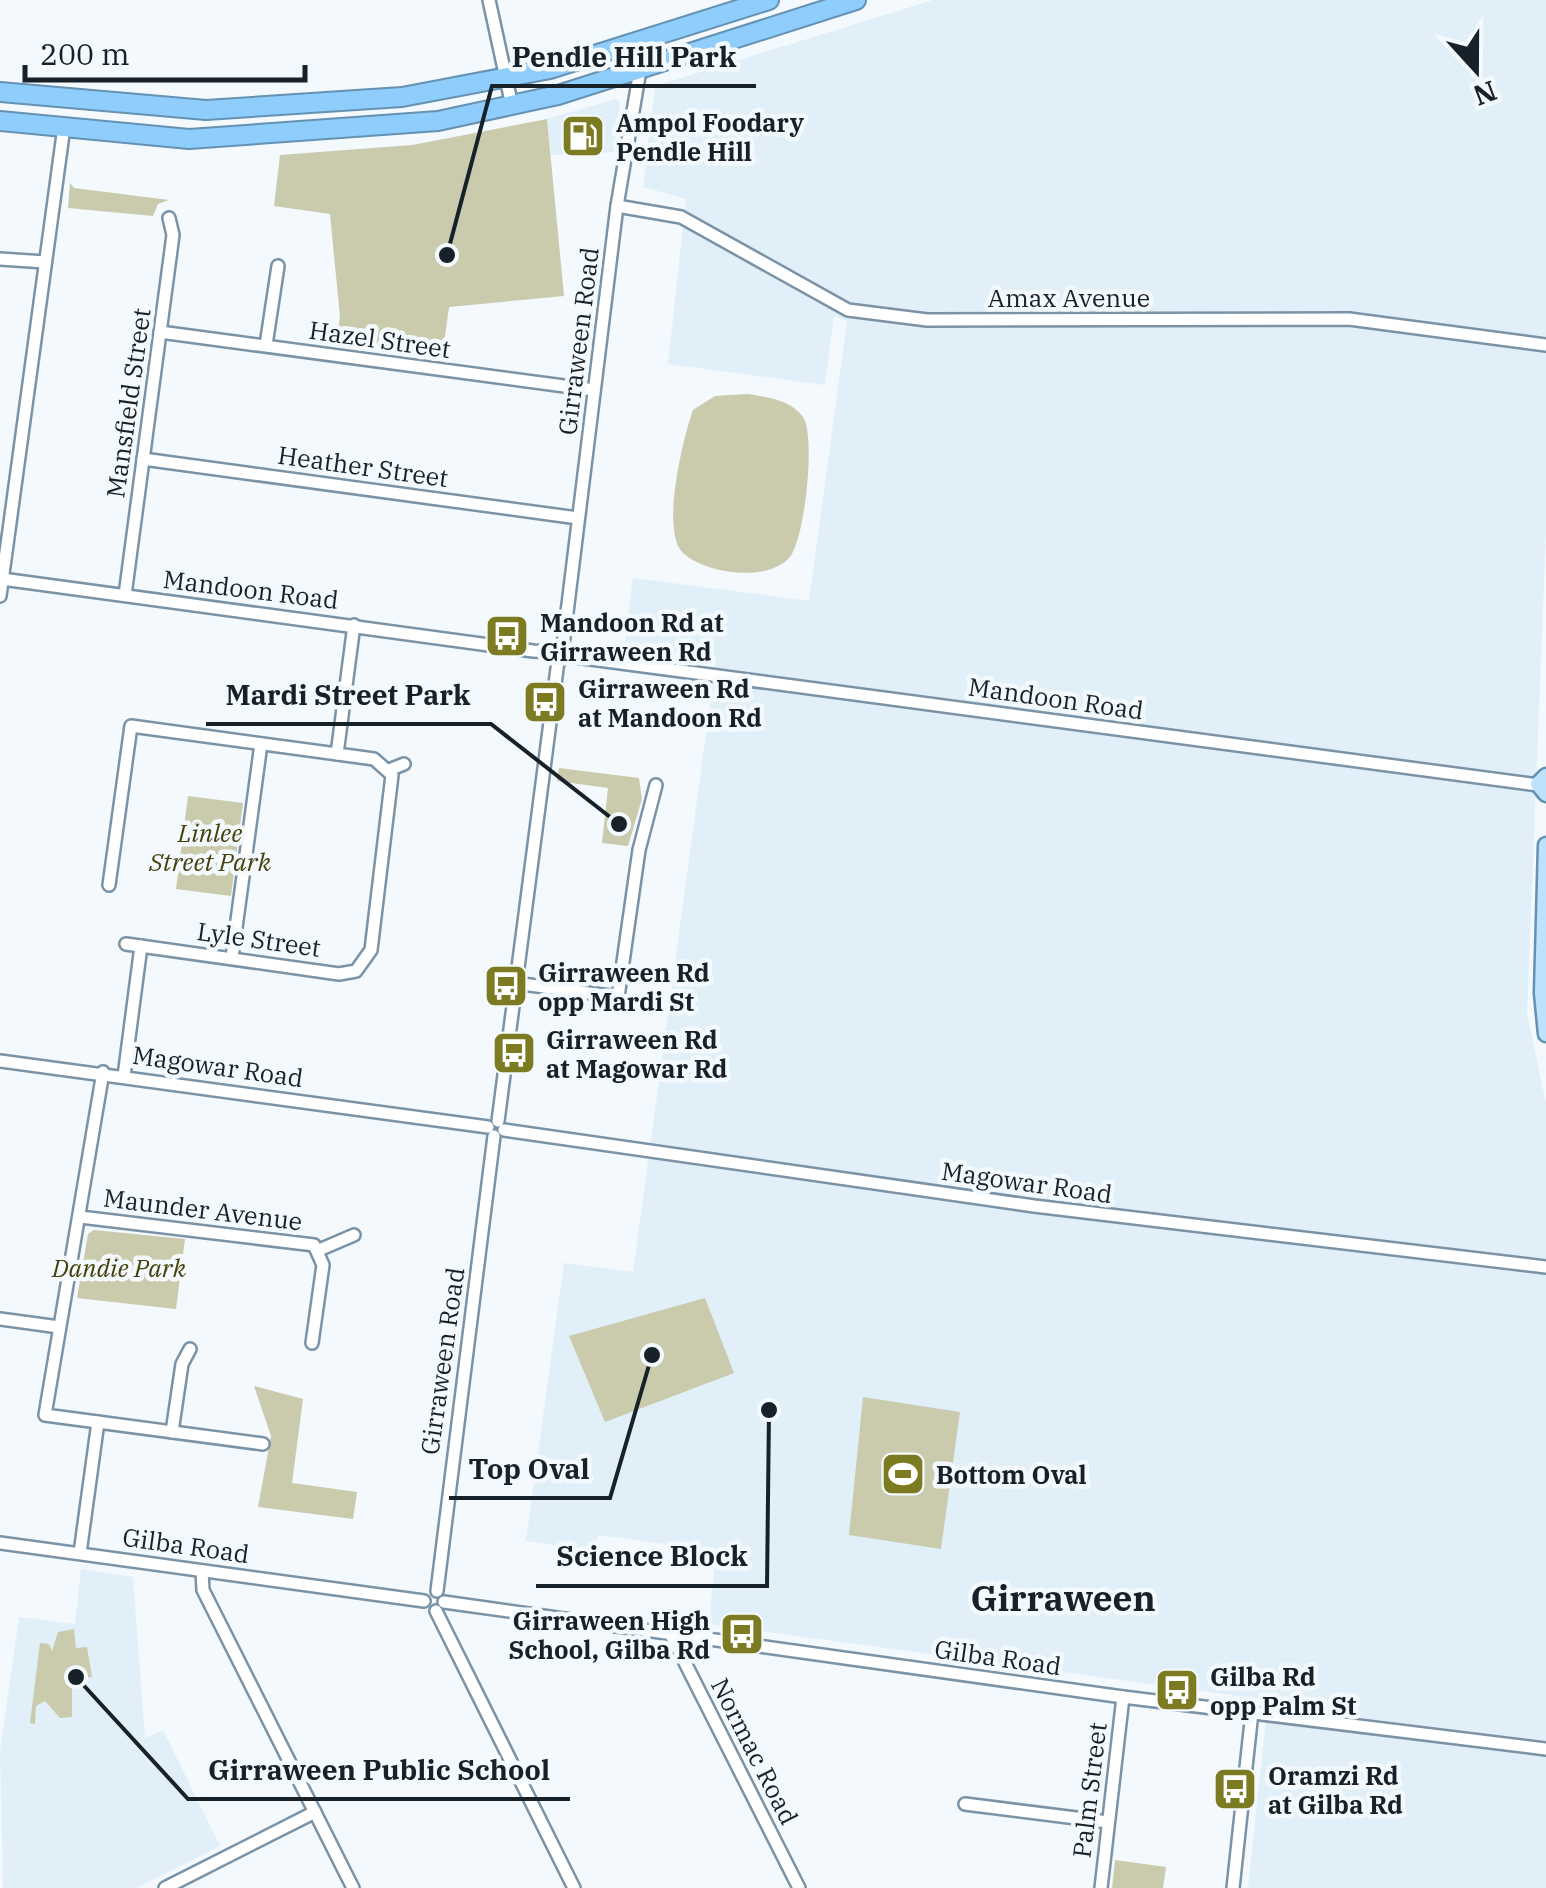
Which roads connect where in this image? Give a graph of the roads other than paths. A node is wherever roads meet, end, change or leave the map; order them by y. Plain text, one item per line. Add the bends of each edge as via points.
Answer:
1 (489, 0) edge
2 (769, 0) edge
3 (856, 0) edge
4 (632, 44) junction
5 (640, 70) junction
6 (506, 79) junction
7 (0, 92) edge
8 (512, 106) junction
9 (0, 121) edge
10 (64, 127) junction
11 (617, 206) junction
12 (169, 218) dead end
13 (0, 259) edge
14 (45, 262) junction
15 (278, 266) dead end
16 (160, 332) junction
17 (1546, 344) edge
18 (266, 345) junction
19 (594, 390) junction
20 (143, 459) junction
21 (578, 518) junction
22 (3, 546) edge
23 (2, 580) junction
24 (124, 595) junction
25 (0, 596) edge
26 (354, 625) junction
27 (560, 653) junction
28 (261, 744) junction
29 (337, 754) junction
30 (404, 764) dead end
31 (390, 770) junction
32 (656, 785) dead end
33 (1543, 785) edge
34 (1546, 845) edge
35 (109, 885) dead end
36 (126, 944) dead end
37 (142, 946) junction
38 (232, 957) junction
39 (516, 983) junction
40 (1546, 1034) edge
41 (0, 1061) edge
42 (103, 1072) junction
43 (124, 1076) junction
44 (496, 1128) junction
45 (80, 1217) junction
46 (354, 1235) dead end
47 (319, 1250) junction
48 (1546, 1267) edge
49 (0, 1319) edge
50 (59, 1327) junction
51 (312, 1342) dead end
52 (190, 1349) dead end
53 (98, 1422) junction
54 (172, 1432) junction
55 (263, 1444) dead end
56 (0, 1543) edge
57 (80, 1554) junction
58 (202, 1571) junction
59 (439, 1601) junction
60 (671, 1635) junction
61 (1123, 1697) junction
62 (1252, 1712) junction
63 (1546, 1750) edge
64 (966, 1804) dead end
65 (315, 1812) junction
66 (1108, 1822) junction
67 (165, 1888) edge
68 (353, 1888) edge
69 (574, 1888) edge
70 (799, 1888) edge
71 (1101, 1888) edge
72 (1233, 1888) edge

1 - 6 street
2 - 4 highway
3 - 5 highway
4 - 5 street, Girraween Road
4 - 6 highway
5 - 8 highway
5 - 11 street, Girraween Road
6 - 7 highway via 402,98 243,111
6 - 8 street
8 - 10 highway via 390,128 217,139
9 - 10 highway
10 - 14 street
11 - 17 street, Amax Avenue via 681,216 848,310 927,320 1349,319
11 - 19 street, Girraween Road
12 - 16 street, Mansfield Street via 173,236
13 - 14 street
14 - 22 street
15 - 18 street
16 - 18 street, Hazel Street
16 - 20 street, Mansfield Street
18 - 19 street, Hazel Street
19 - 21 street, Girraween Road
20 - 21 street, Heather Street
20 - 24 street, Mansfield Street
21 - 27 street, Girraween Road
22 - 23 street
23 - 24 street, Mandoon Road
23 - 25 street
24 - 26 street, Mandoon Road
26 - 27 street, Mandoon Road
26 - 29 street
27 - 33 street, Mandoon Road
27 - 39 street, Girraween Road
28 - 29 street
28 - 35 street via 131,726
28 - 38 street
29 - 31 street via 379,760
30 - 31 street
31 - 38 street, Lyle Street via 366,962 340,974
32 - 39 street via 639,850 618,997
34 - 40 main road
36 - 37 street, Lyle Street
37 - 38 street, Lyle Street
37 - 43 street
39 - 44 street, Girraween Road
41 - 42 street, Magowar Road
42 - 43 street, Magowar Road
42 - 45 street, Maunder Avenue
43 - 44 street, Magowar Road
44 - 48 street, Magowar Road via 1034,1206
44 - 59 street, Girraween Road
45 - 47 street, Maunder Avenue via 303,1240
45 - 50 street, Maunder Avenue
46 - 47 street, Maunder Avenue
47 - 51 street, Maunder Avenue
49 - 50 street
50 - 53 street, Maunder Avenue via 45,1416
52 - 54 street
53 - 54 street, Maunder Avenue
53 - 57 street
54 - 55 street, Maunder Avenue
56 - 57 street, Gilba Road
57 - 58 street, Gilba Road
58 - 59 street, Gilba Road via 424,1601 428,1608
58 - 65 street via 203,1590
59 - 60 street, Gilba Road
59 - 69 street
60 - 61 street, Gilba Road
60 - 70 street, Normac Road
61 - 62 street, Gilba Road
61 - 66 street, Palm Street
62 - 63 street, Gilba Road
62 - 72 street
64 - 66 street
65 - 67 street
65 - 68 street
66 - 71 street, Palm Street

